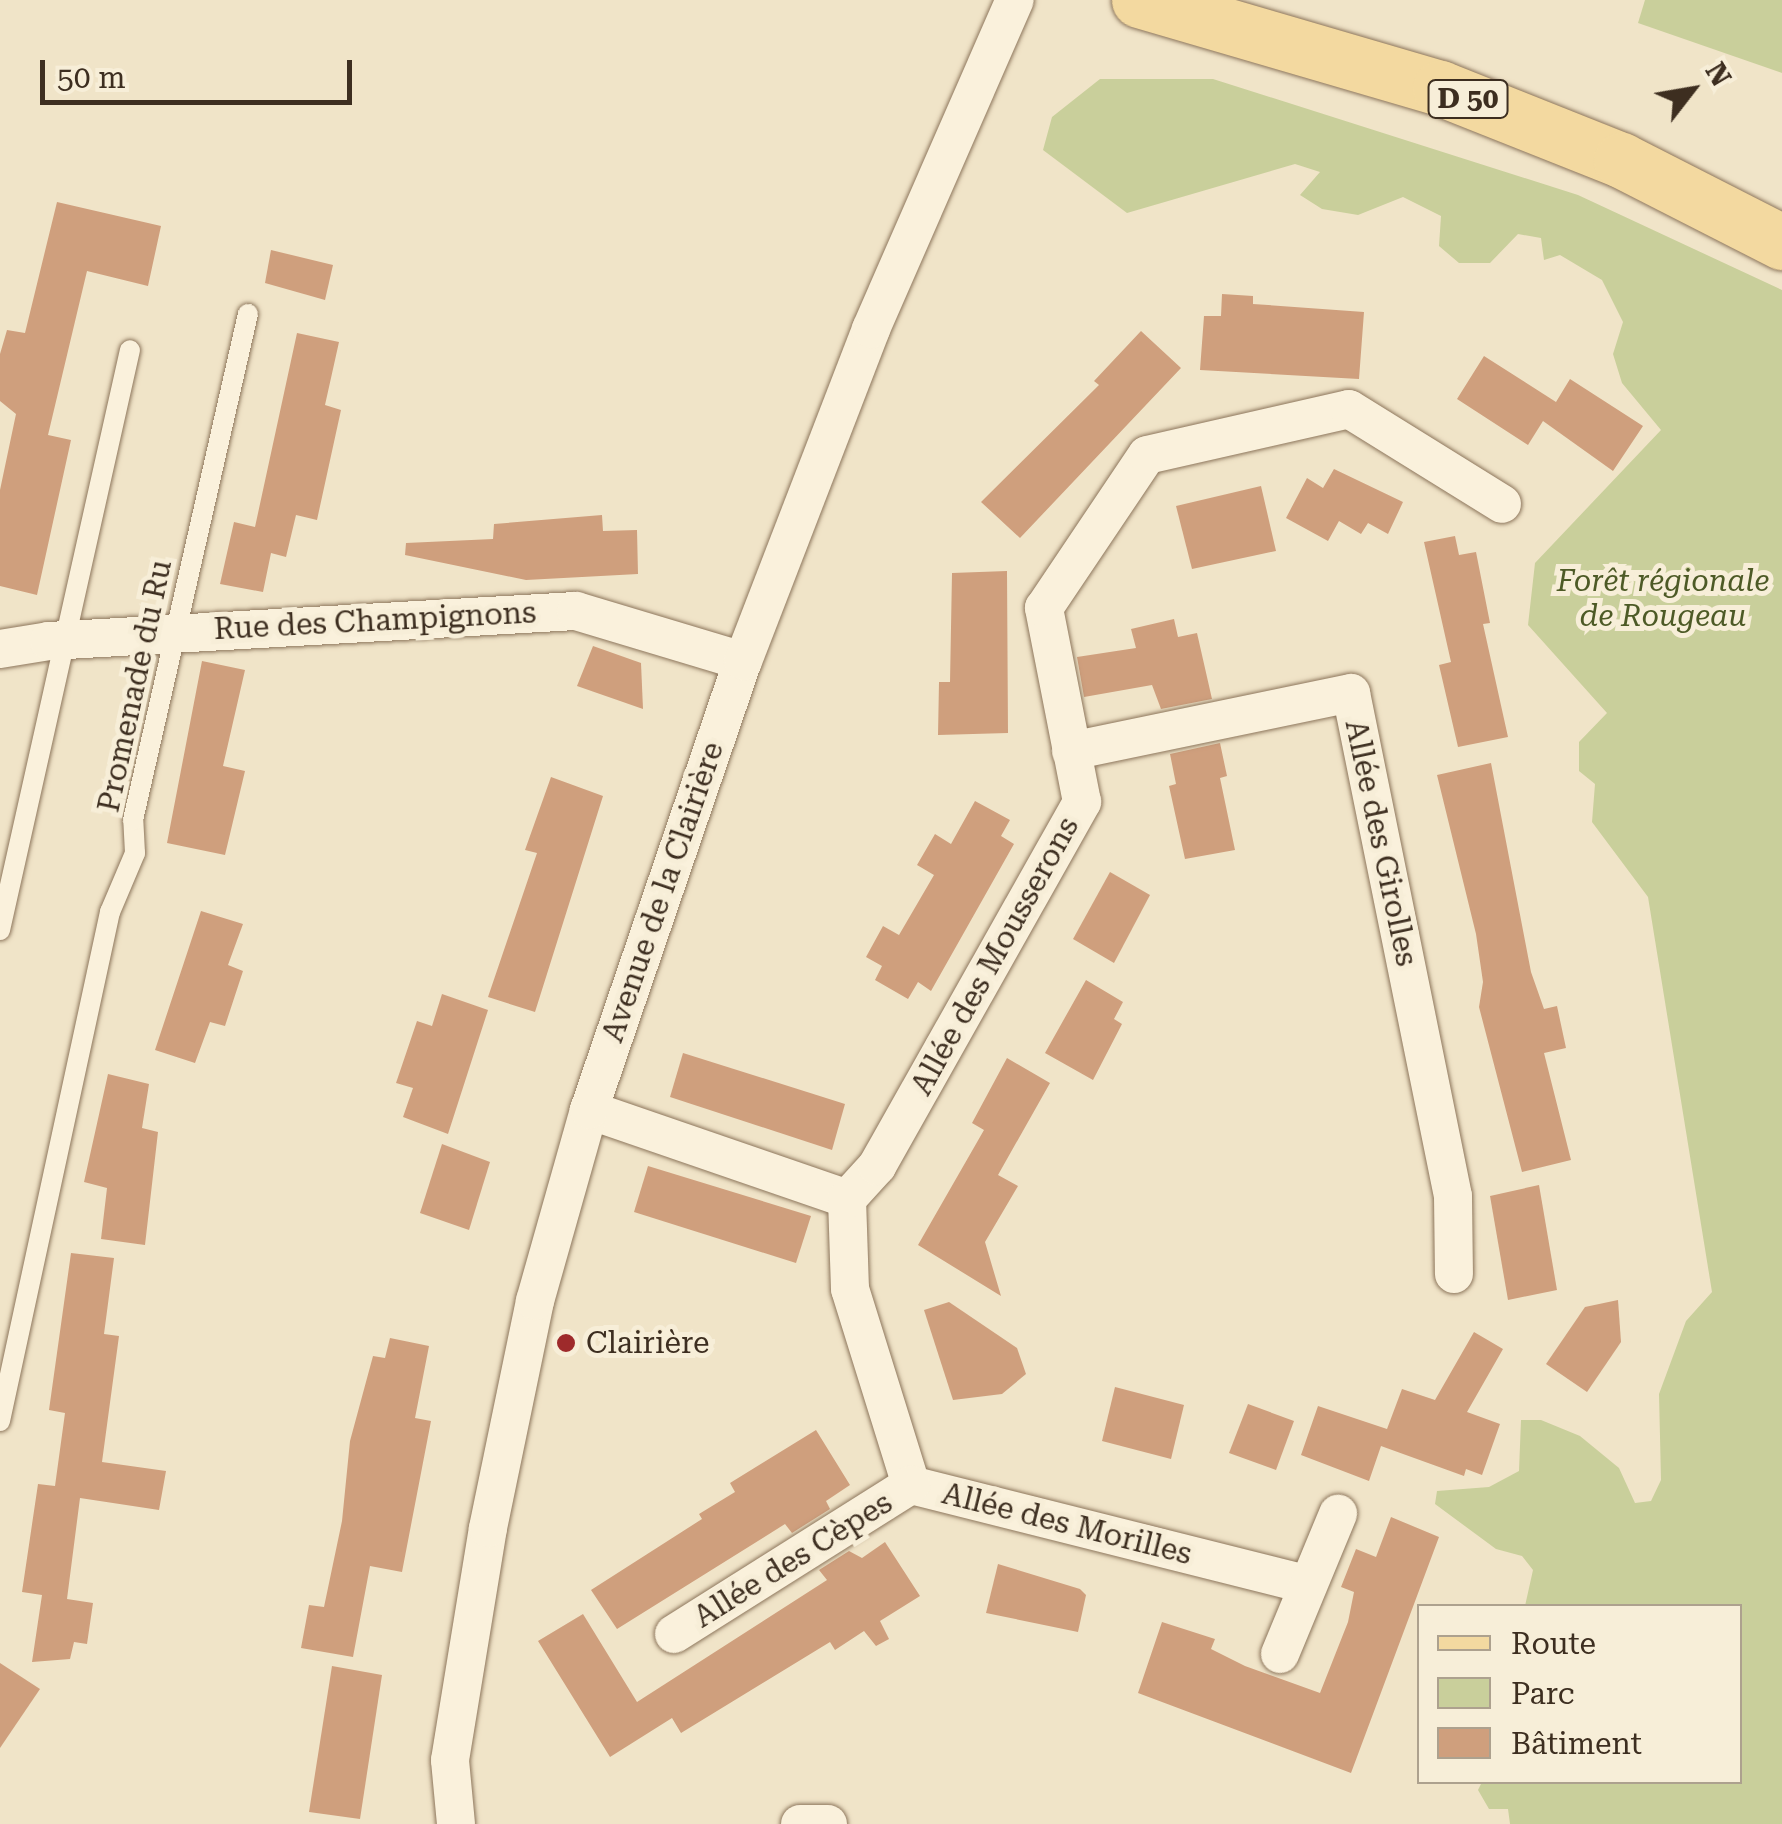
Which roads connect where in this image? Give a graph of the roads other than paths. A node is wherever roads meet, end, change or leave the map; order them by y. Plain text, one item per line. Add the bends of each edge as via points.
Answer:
1 (1015, 0) edge
2 (1139, 0) edge
3 (1782, 242) edge
4 (248, 314) dead end
5 (130, 350) dead end
6 (1502, 504) dead end
7 (176, 632) junction
8 (62, 640) junction
9 (0, 649) edge
10 (743, 662) junction
11 (1071, 750) junction
12 (0, 930) edge
13 (589, 1110) junction
14 (847, 1199) junction
15 (1454, 1274) dead end
16 (0, 1421) edge
17 (911, 1485) junction
18 (1338, 1514) dead end
19 (1308, 1585) junction
20 (674, 1634) dead end
21 (1280, 1654) dead end
22 (456, 1824) edge
23 (800, 1824) edge
24 (828, 1824) edge

1 - 10 street, Avenue de la Clairière via 871,329
2 - 3 main road, D 50 via 1440,88 1620,160
4 - 7 lane, Promenade du Ru
5 - 8 lane
6 - 11 street, Allée des Mousserons via 1349,409 1147,455 1044,608
7 - 8 street, Rue des Champignons
7 - 10 street, Rue des Champignons via 576,610
7 - 16 lane, Promenade du Ru via 133,820 135,853 110,912
8 - 9 street, Rue des Champignons
8 - 12 lane
10 - 13 street, Avenue de la Clairière
11 - 14 street, Allée des Mousserons via 1082,802 877,1166
11 - 15 street, Allée des Girolles via 1351,693 1453,1196
13 - 14 street
13 - 22 street, Avenue de la Clairière via 535,1301 488,1528 450,1760
14 - 17 street, Allée des Morilles via 850,1289
17 - 19 street, Allée des Morilles
17 - 20 street, Allée des Cèpes
18 - 19 street
19 - 21 street
23 - 24 street

